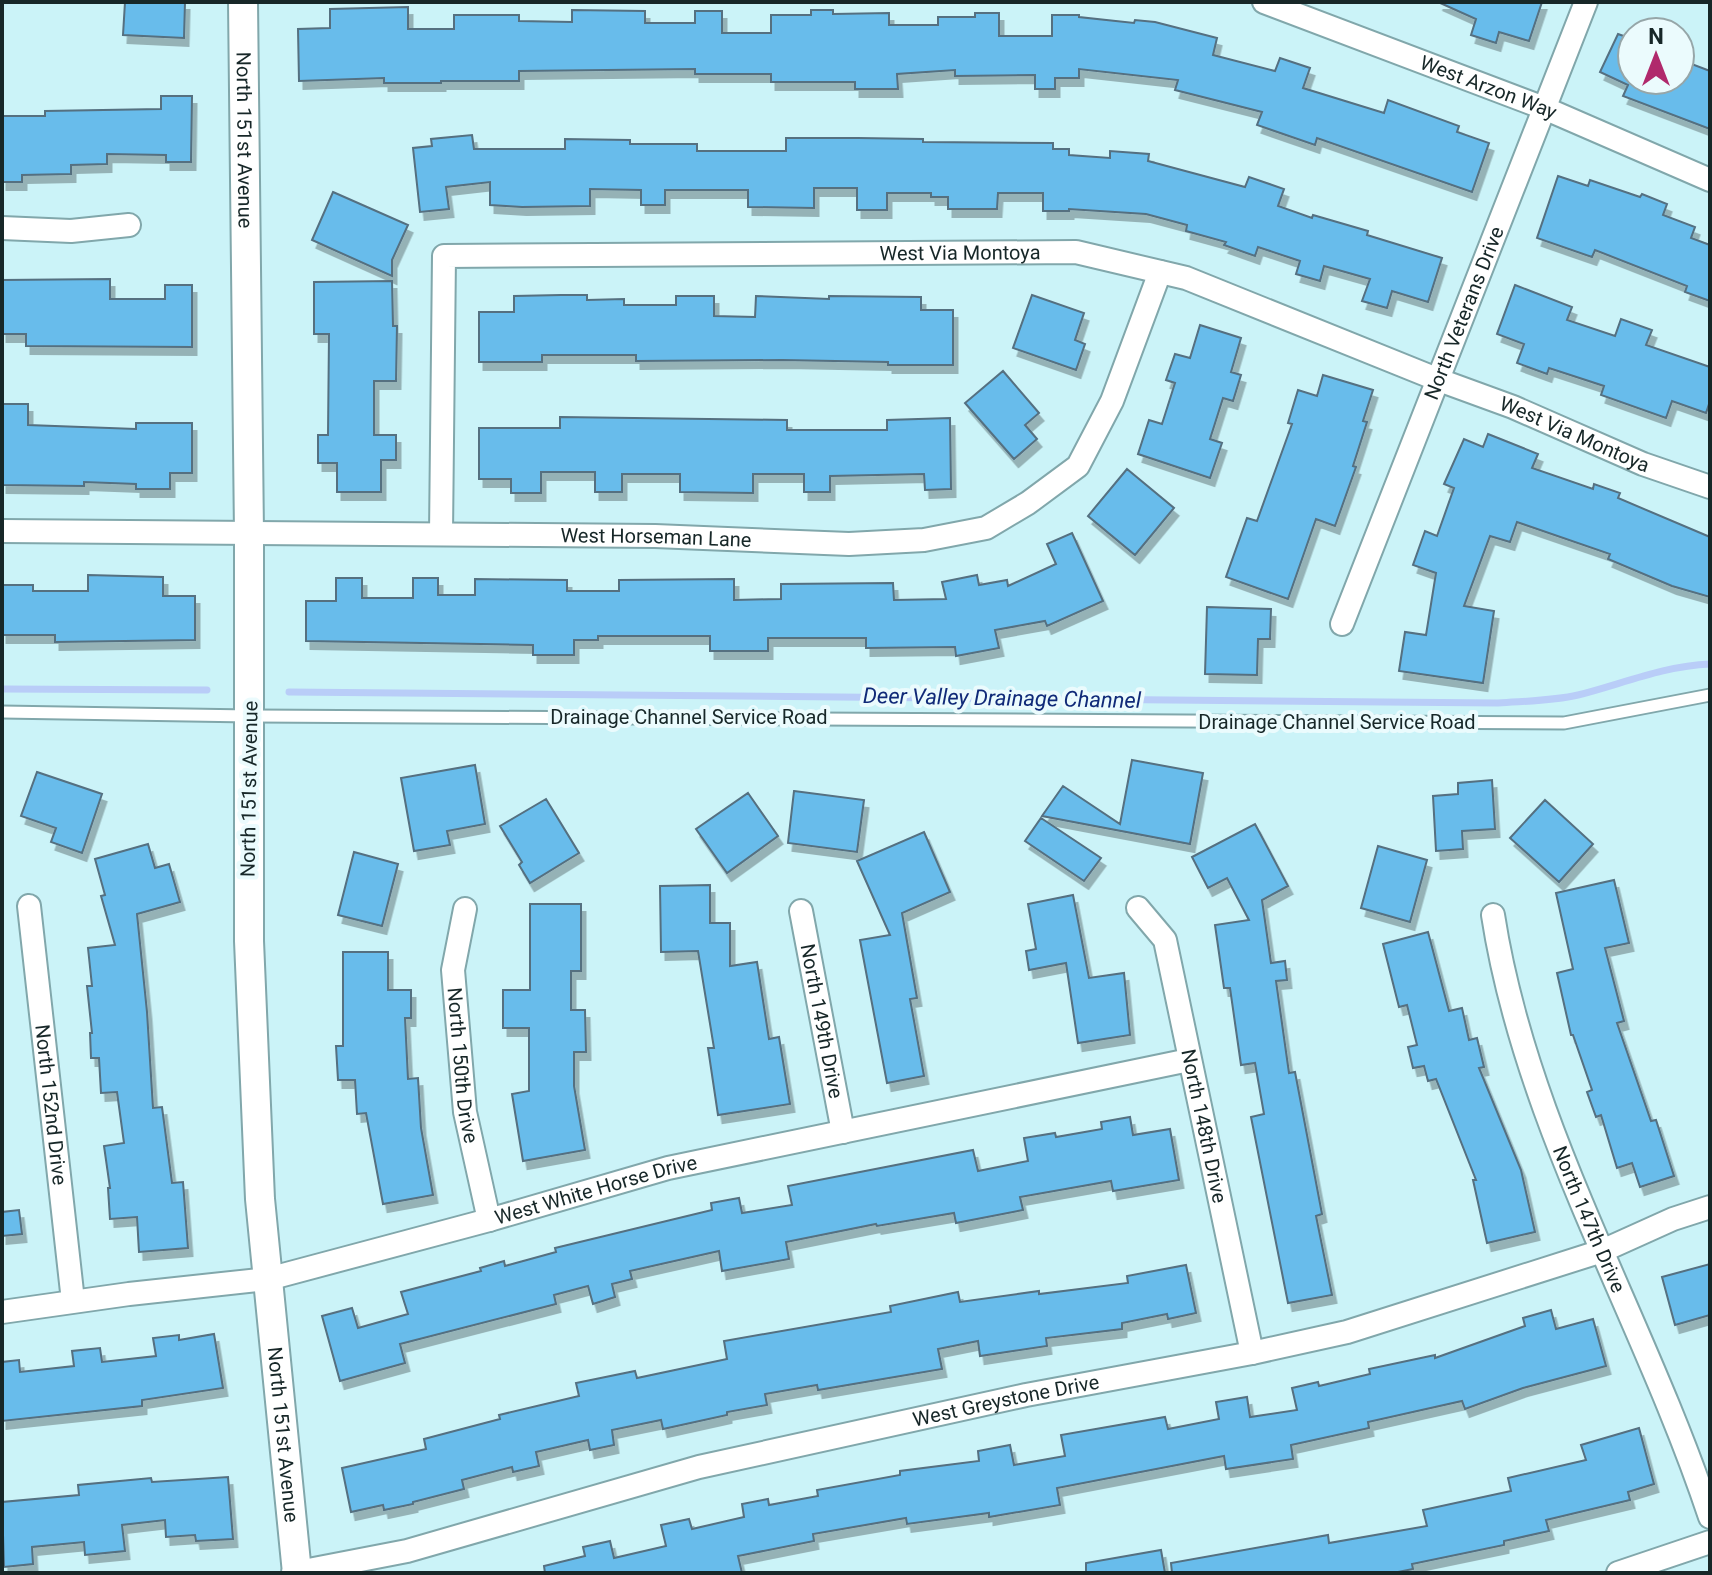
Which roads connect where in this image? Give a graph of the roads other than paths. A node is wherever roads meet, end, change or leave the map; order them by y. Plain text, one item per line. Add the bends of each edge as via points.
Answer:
1 (243, 2) edge
2 (1264, 2) edge
3 (1586, 2) edge
4 (1544, 108) junction
5 (1710, 180) edge
6 (129, 225) dead end
7 (2, 228) edge
8 (1160, 272) junction
9 (1439, 380) junction
10 (1710, 487) edge
11 (2, 531) edge
12 (249, 534) junction
13 (441, 534) junction
14 (1342, 624) dead end
15 (1710, 695) edge
16 (2, 712) edge
17 (250, 716) junction
18 (29, 906) dead end
19 (1138, 908) dead end
20 (465, 909) dead end
21 (801, 911) dead end
22 (1493, 915) dead end
23 (1189, 1060) junction
24 (843, 1132) junction
25 (1710, 1207) edge
26 (489, 1220) junction
27 (1602, 1251) junction
28 (268, 1279) junction
29 (73, 1301) junction
30 (2, 1312) edge
31 (1252, 1353) junction
32 (1710, 1517) edge
33 (1710, 1542) edge
34 (296, 1573) edge
35 (1618, 1573) edge

1 - 12 street, North 151st Avenue
2 - 4 street, West Arzon Way
3 - 4 street, North Veterans Drive
4 - 5 street, West Arzon Way
4 - 9 street, North Veterans Drive
6 - 7 street via 71,231
8 - 9 street, West Via Montoya
8 - 13 street, West Horseman Lane via 1112,401 1078,466 986,528 924,540 849,544
8 - 13 street, West Via Montoya via 1076,252 444,256
9 - 10 street, West Via Montoya
9 - 14 street, North Veterans Drive
11 - 12 street, West Horseman Lane
12 - 13 street, West Horseman Lane
12 - 17 street, North 151st Avenue
15 - 17 lane, Drainage Channel Service Road via 1564,723
16 - 17 lane, Drainage Channel Service Road
17 - 28 street, North 151st Avenue via 249,941
18 - 29 street, North 152nd Drive
19 - 23 street, North 148th Drive via 1165,940
20 - 26 street, North 150th Drive via 453,970 465,1112
21 - 24 street, North 149th Drive
22 - 27 street, North 147th Drive via 1500,960 1536,1087
23 - 24 street, West White Horse Drive
23 - 31 street, North 148th Drive
24 - 26 street, West White Horse Drive via 668,1168
25 - 27 street, West Greystone Drive
26 - 28 street, West White Horse Drive
27 - 31 street, West Greystone Drive via 1347,1332
27 - 32 street, North 147th Drive via 1689,1453
28 - 29 street, West White Horse Drive
28 - 34 street, North 151st Avenue
29 - 30 street, West White Horse Drive
31 - 34 street, West Greystone Drive via 1026,1395 699,1467 407,1551
33 - 35 street

